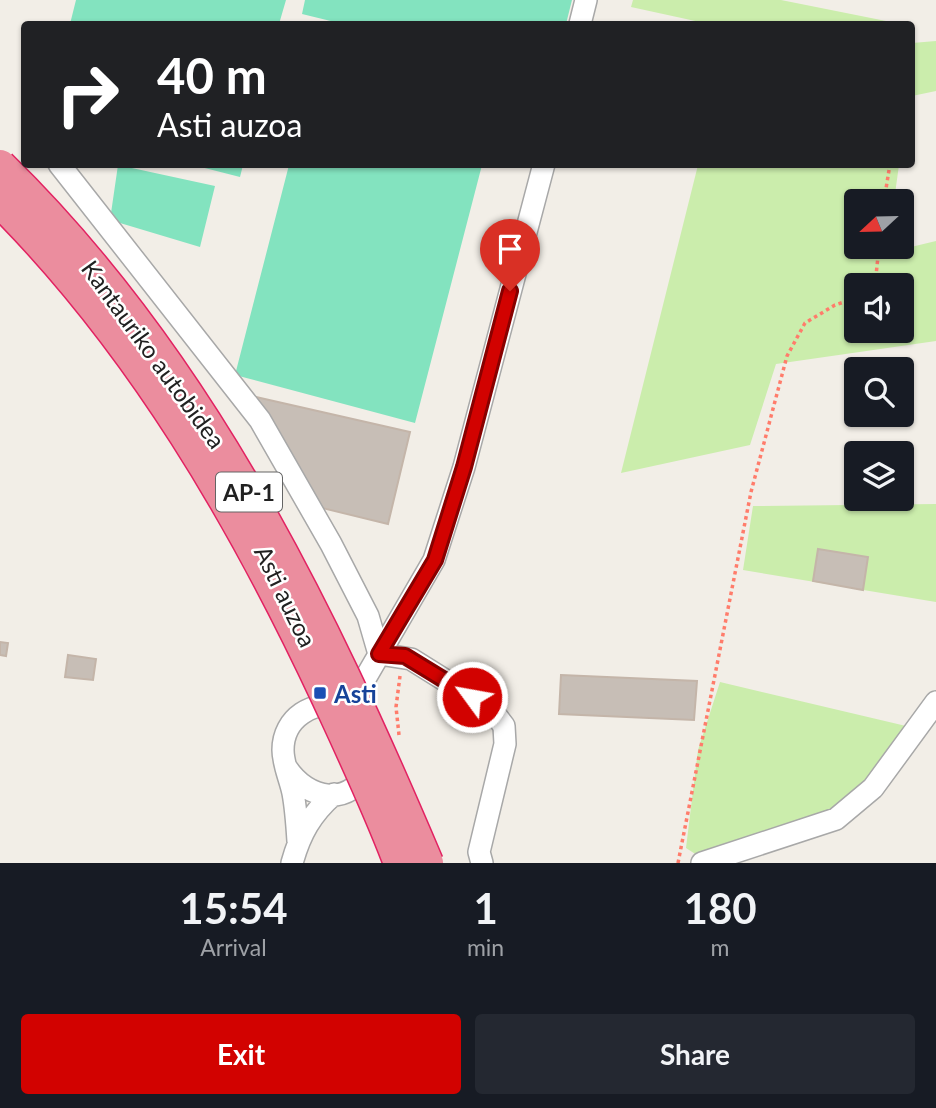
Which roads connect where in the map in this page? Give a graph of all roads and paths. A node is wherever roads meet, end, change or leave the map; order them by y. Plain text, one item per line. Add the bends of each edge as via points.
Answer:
1 (586, 0) edge
2 (581, 21) edge
3 (0, 166) edge
4 (62, 168) edge
5 (543, 168) edge
6 (889, 168) edge
7 (0, 189) edge
8 (886, 189) edge
9 (10, 204) edge
10 (0, 227) edge
11 (844, 302) edge
12 (379, 654) junction
13 (320, 669) junction
14 (366, 677) junction
15 (936, 702) edge
16 (341, 707) junction
17 (302, 712) junction
18 (286, 767) junction
19 (334, 794) junction
20 (298, 841) junction
21 (292, 863) edge
22 (400, 863) edge
23 (427, 863) edge
24 (481, 863) edge
25 (678, 863) edge
26 (702, 863) edge

1 - 2 street
3 - 23 highway, Kantauriko autobidea / AP-1, bridge via 130,311 209,425 281,548 339,663
4 - 12 street via 260,420 362,604
5 - 12 street via 435,560
6 - 8 path
7 - 9 street, Asti auzoa
9 - 10 street
9 - 13 street, Asti auzoa via 47,234 194,429 277,570
9 - 22 highway, Kantauriko autobidea / AP-1, bridge via 114,332 188,440 260,560
11 - 25 path via 805,323 788,356 751,492
12 - 14 street
12 - 24 street via 411,659 491,709 504,726 505,744 479,852
13 - 14 street
13 - 16 street, Asti auzoa
13 - 17 street
14 - 16 street
15 - 26 street via 873,788 836,819
16 - 17 street via 316,706
16 - 19 street via 368,728 374,753 359,784
17 - 18 street via 285,737
18 - 19 street via 310,792
18 - 20 street
19 - 20 street via 311,815
20 - 21 street

